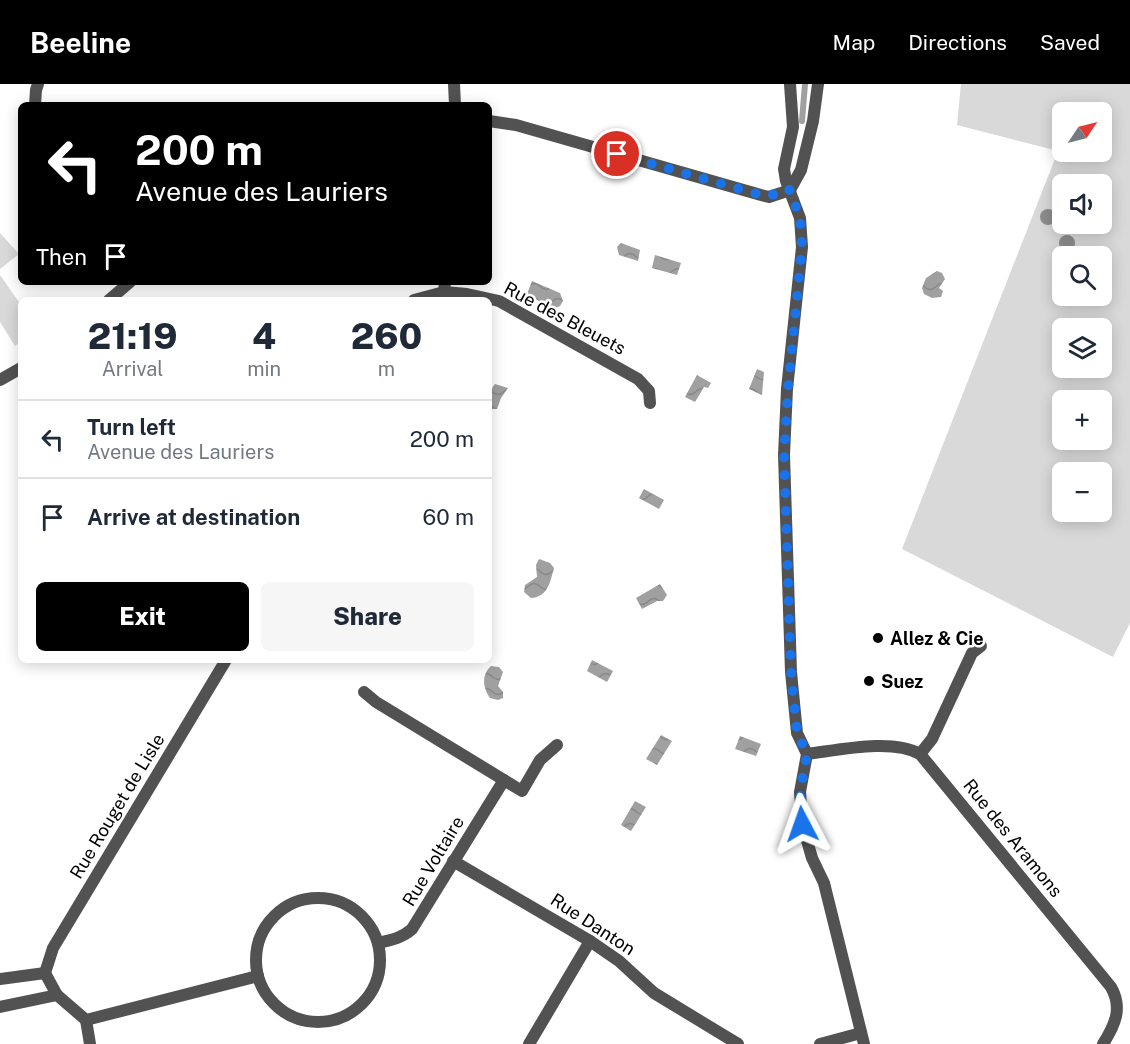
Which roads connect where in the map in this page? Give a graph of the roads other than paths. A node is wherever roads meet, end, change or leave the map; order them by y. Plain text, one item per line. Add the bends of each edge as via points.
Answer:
1 (38, 84) edge
2 (454, 84) edge
3 (790, 84) edge
4 (818, 84) edge
5 (35, 102) edge
6 (455, 102) edge
7 (492, 121) edge
8 (789, 189) junction
9 (126, 285) edge
10 (445, 287) edge
11 (112, 297) edge
12 (421, 297) edge
13 (483, 297) edge
14 (492, 299) edge
15 (18, 370) edge
16 (0, 380) edge
17 (650, 403) dead end
18 (981, 646) dead end
19 (224, 663) edge
20 (363, 692) dead end
21 (557, 745) dead end
22 (807, 754) junction
23 (920, 754) junction
24 (504, 780) junction
25 (453, 861) junction
26 (590, 941) junction
27 (378, 944) junction
28 (45, 973) junction
29 (258, 976) junction
30 (0, 979) edge
31 (57, 995) junction
32 (0, 1006) edge
33 (86, 1020) junction
34 (862, 1039) edge
35 (90, 1044) edge
36 (529, 1044) edge
37 (738, 1044) edge
38 (820, 1044) edge
39 (1103, 1044) edge

1 - 5 street
2 - 6 street
3 - 8 street via 794,127 784,170
4 - 8 street via 801,170
7 - 8 street via 761,195
8 - 22 street via 800,218 802,247 784,455 791,672 797,733
9 - 11 street
10 - 12 street, Rue des Bleuets
10 - 13 street, Rue des Bleuets
14 - 17 street, Rue des Bleuets via 515,308 638,379 649,391
15 - 16 street
18 - 23 street via 972,653 932,739
19 - 28 street, Rue Rouget de Lisle via 53,948
20 - 24 street
21 - 24 street via 540,760 522,790
22 - 23 street via 889,745
22 - 34 street via 800,792 802,824 824,883
23 - 39 street, Rue des Aramons via 1111,987 1118,1012
24 - 25 street, Rue Voltaire
25 - 26 street, Rue Danton
25 - 27 street, Rue Voltaire via 412,929 406,935
26 - 36 street
26 - 37 street, Rue Danton via 654,993
27 - 29 street via 369,924 351,908 338,901 309,899 288,906 270,921 258,947
27 - 29 street via 380,969 371,993 354,1011 334,1020 308,1022 283,1011 264,990
28 - 30 street
28 - 31 street
29 - 33 street
31 - 32 street
31 - 33 street
33 - 35 street
34 - 38 street

